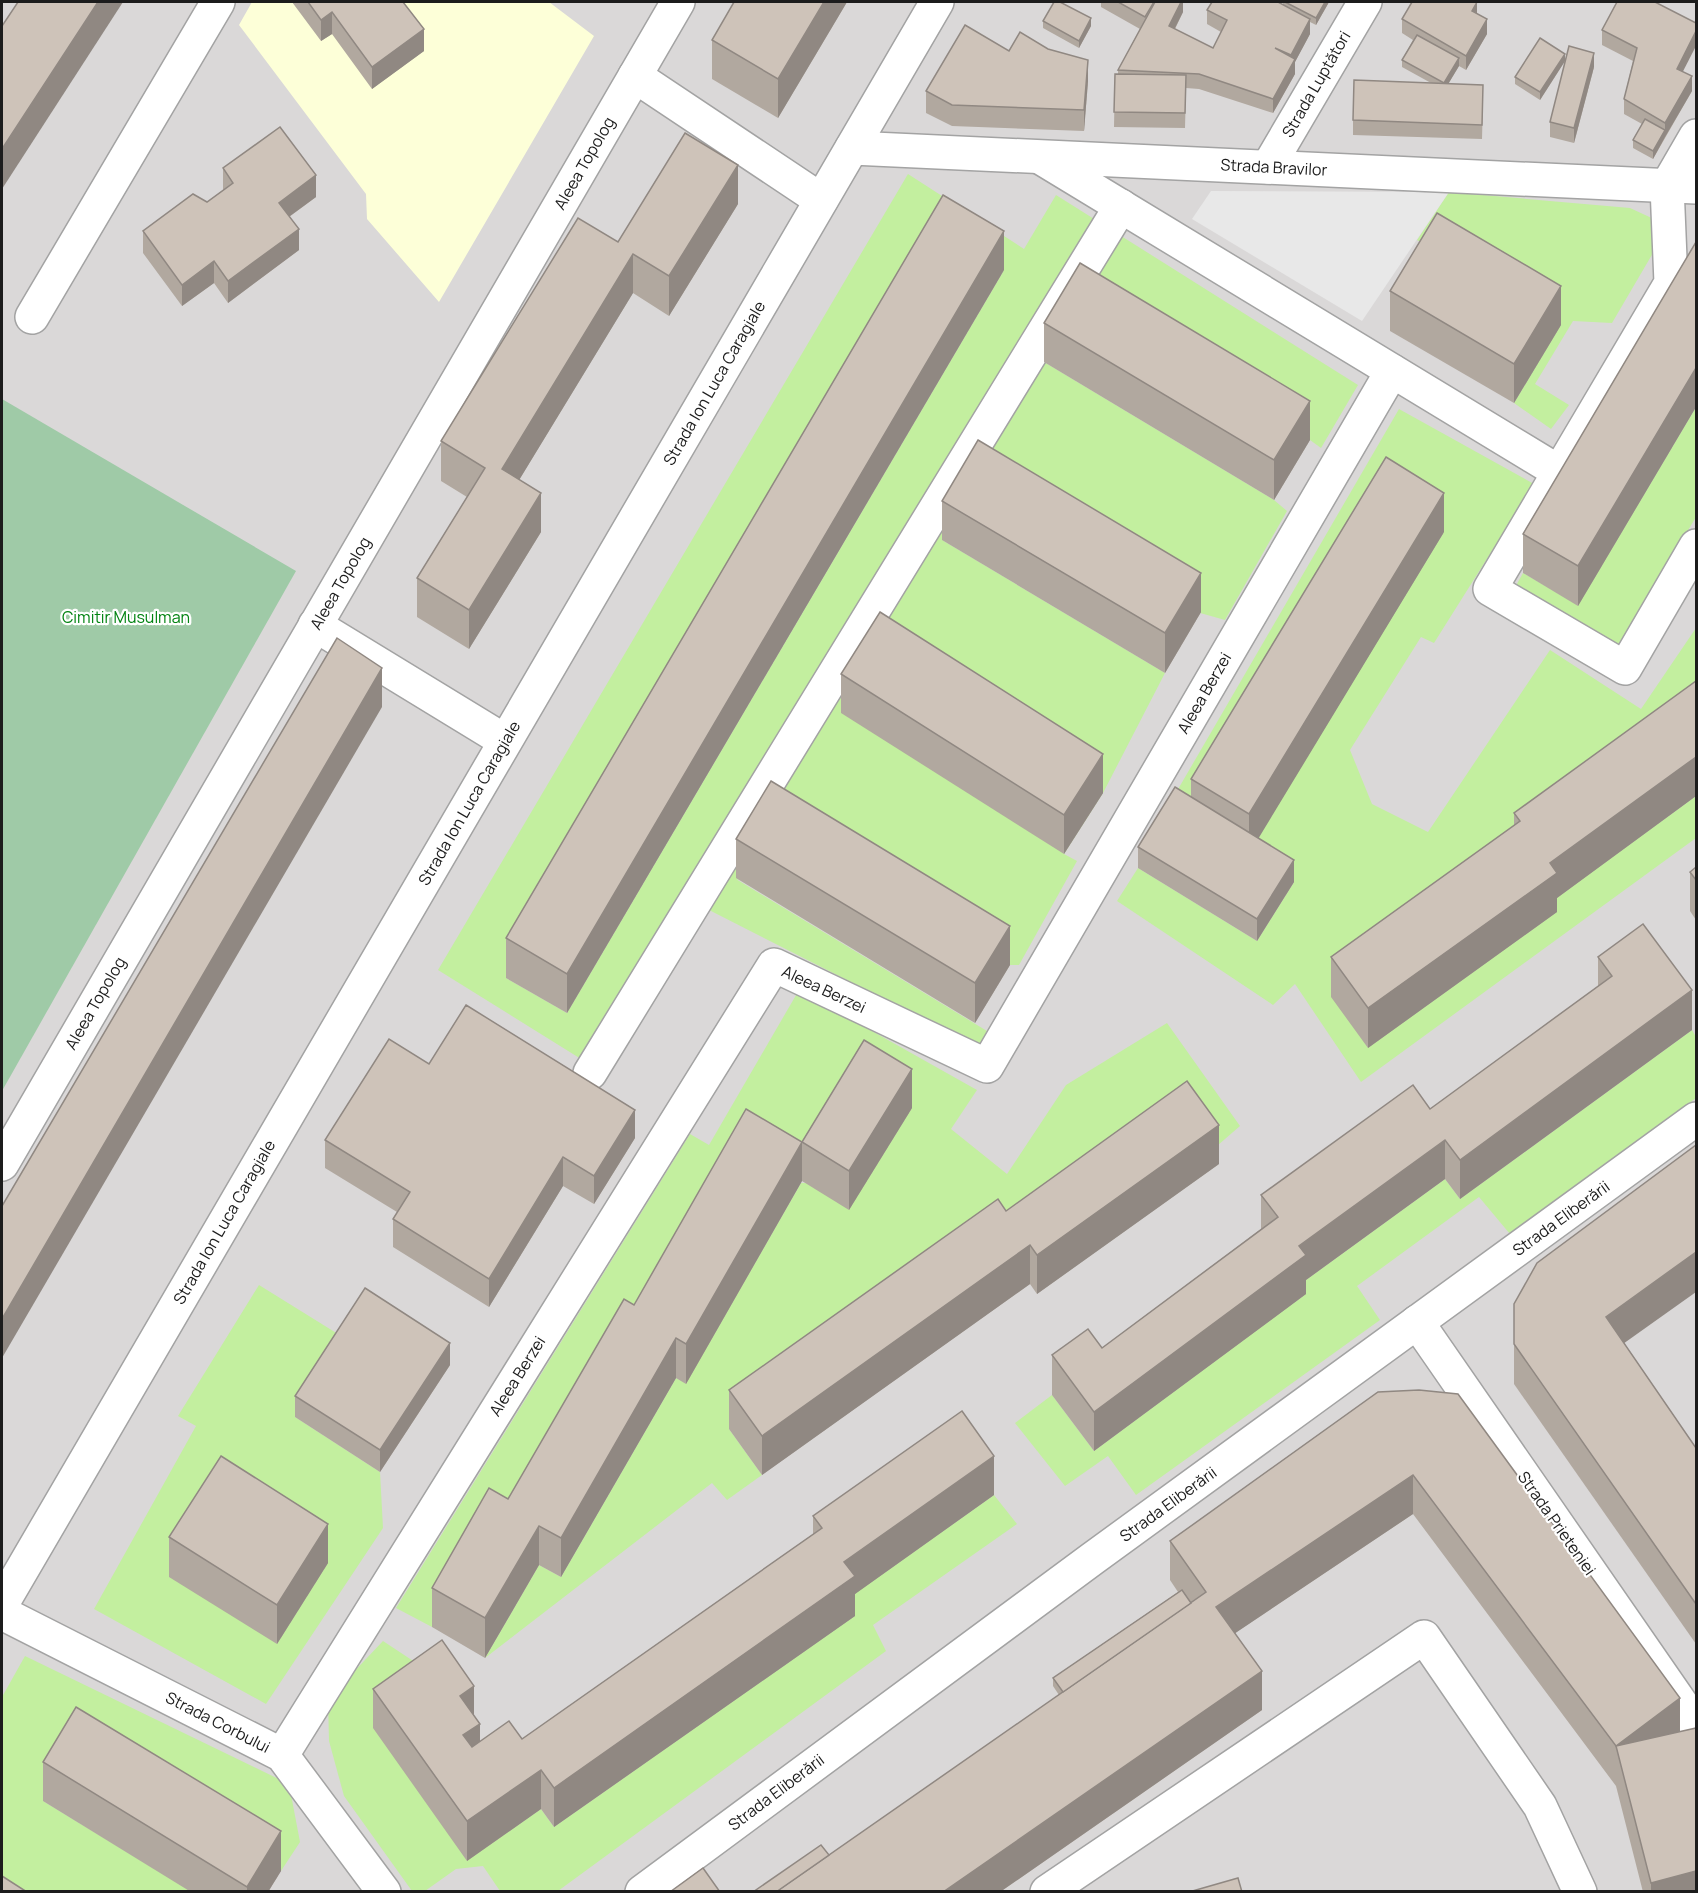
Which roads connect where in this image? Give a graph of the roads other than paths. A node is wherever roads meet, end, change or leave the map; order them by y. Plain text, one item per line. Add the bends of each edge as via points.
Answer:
1 (218, 2) edge
2 (678, 2) edge
3 (937, 2) edge
4 (1365, 2) edge
5 (634, 76) junction
6 (1696, 136) edge
7 (852, 148) junction
8 (1039, 157) junction
9 (1268, 167) junction
10 (1682, 187) edge
11 (821, 200) junction
12 (1121, 206) junction
13 (32, 317) dead end
14 (1392, 371) junction
15 (1559, 472) junction
16 (1696, 546) edge
17 (315, 625) junction
18 (505, 741) junction
19 (590, 1073) dead end
20 (1696, 1119) edge
21 (2, 1164) edge
22 (1417, 1322) junction
23 (2, 1604) edge
24 (2, 1613) edge
25 (1696, 1725) edge
26 (282, 1755) junction
27 (384, 1892) edge
28 (642, 1892) edge
29 (1047, 1892) edge
30 (1580, 1892) edge

1 - 13 street
2 - 5 street, Aleea Topolog
3 - 7 street, Strada Ion Luca Caragiale
4 - 9 street, Strada Luptători
5 - 11 street
5 - 17 street, Aleea Topolog
6 - 10 street
7 - 8 street, Strada Bravilor
7 - 11 street, Strada Ion Luca Caragiale
8 - 9 street, Strada Bravilor
8 - 12 street
9 - 10 street, Strada Bravilor
10 - 15 street via 1671,283
11 - 18 street, Strada Ion Luca Caragiale
12 - 14 street
12 - 19 street
14 - 15 street
14 - 26 street, Aleea Berzei via 987,1066 774,965
15 - 16 street via 1490,589 1625,668
17 - 18 street
17 - 21 street, Aleea Topolog
18 - 23 street, Strada Ion Luca Caragiale
20 - 22 street, Strada Eliberării
22 - 25 street, Strada Prieteniei
22 - 28 street, Strada Eliberării
24 - 26 street, Strada Corbului
26 - 27 street, Strada Corbului
29 - 30 street via 1424,1637 1540,1806

